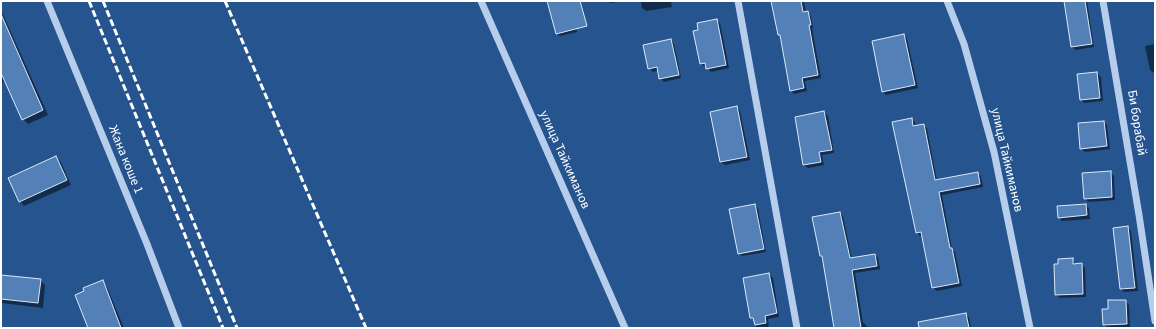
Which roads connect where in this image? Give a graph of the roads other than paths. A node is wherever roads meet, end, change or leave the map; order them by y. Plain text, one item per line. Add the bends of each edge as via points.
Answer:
1 (46, 1) edge
2 (481, 1) edge
3 (738, 1) edge
4 (947, 1) edge
5 (1104, 1) edge
6 (1155, 321) edge
7 (179, 328) edge
8 (625, 328) edge
9 (797, 328) edge
10 (1030, 328) edge

1 - 7 street, Жана коше 1 via 147,244
2 - 8 street, улица Тайкиманов
3 - 9 street
4 - 10 street, улица Тайкиманов via 964,44 994,152
5 - 6 street, Би борабай

